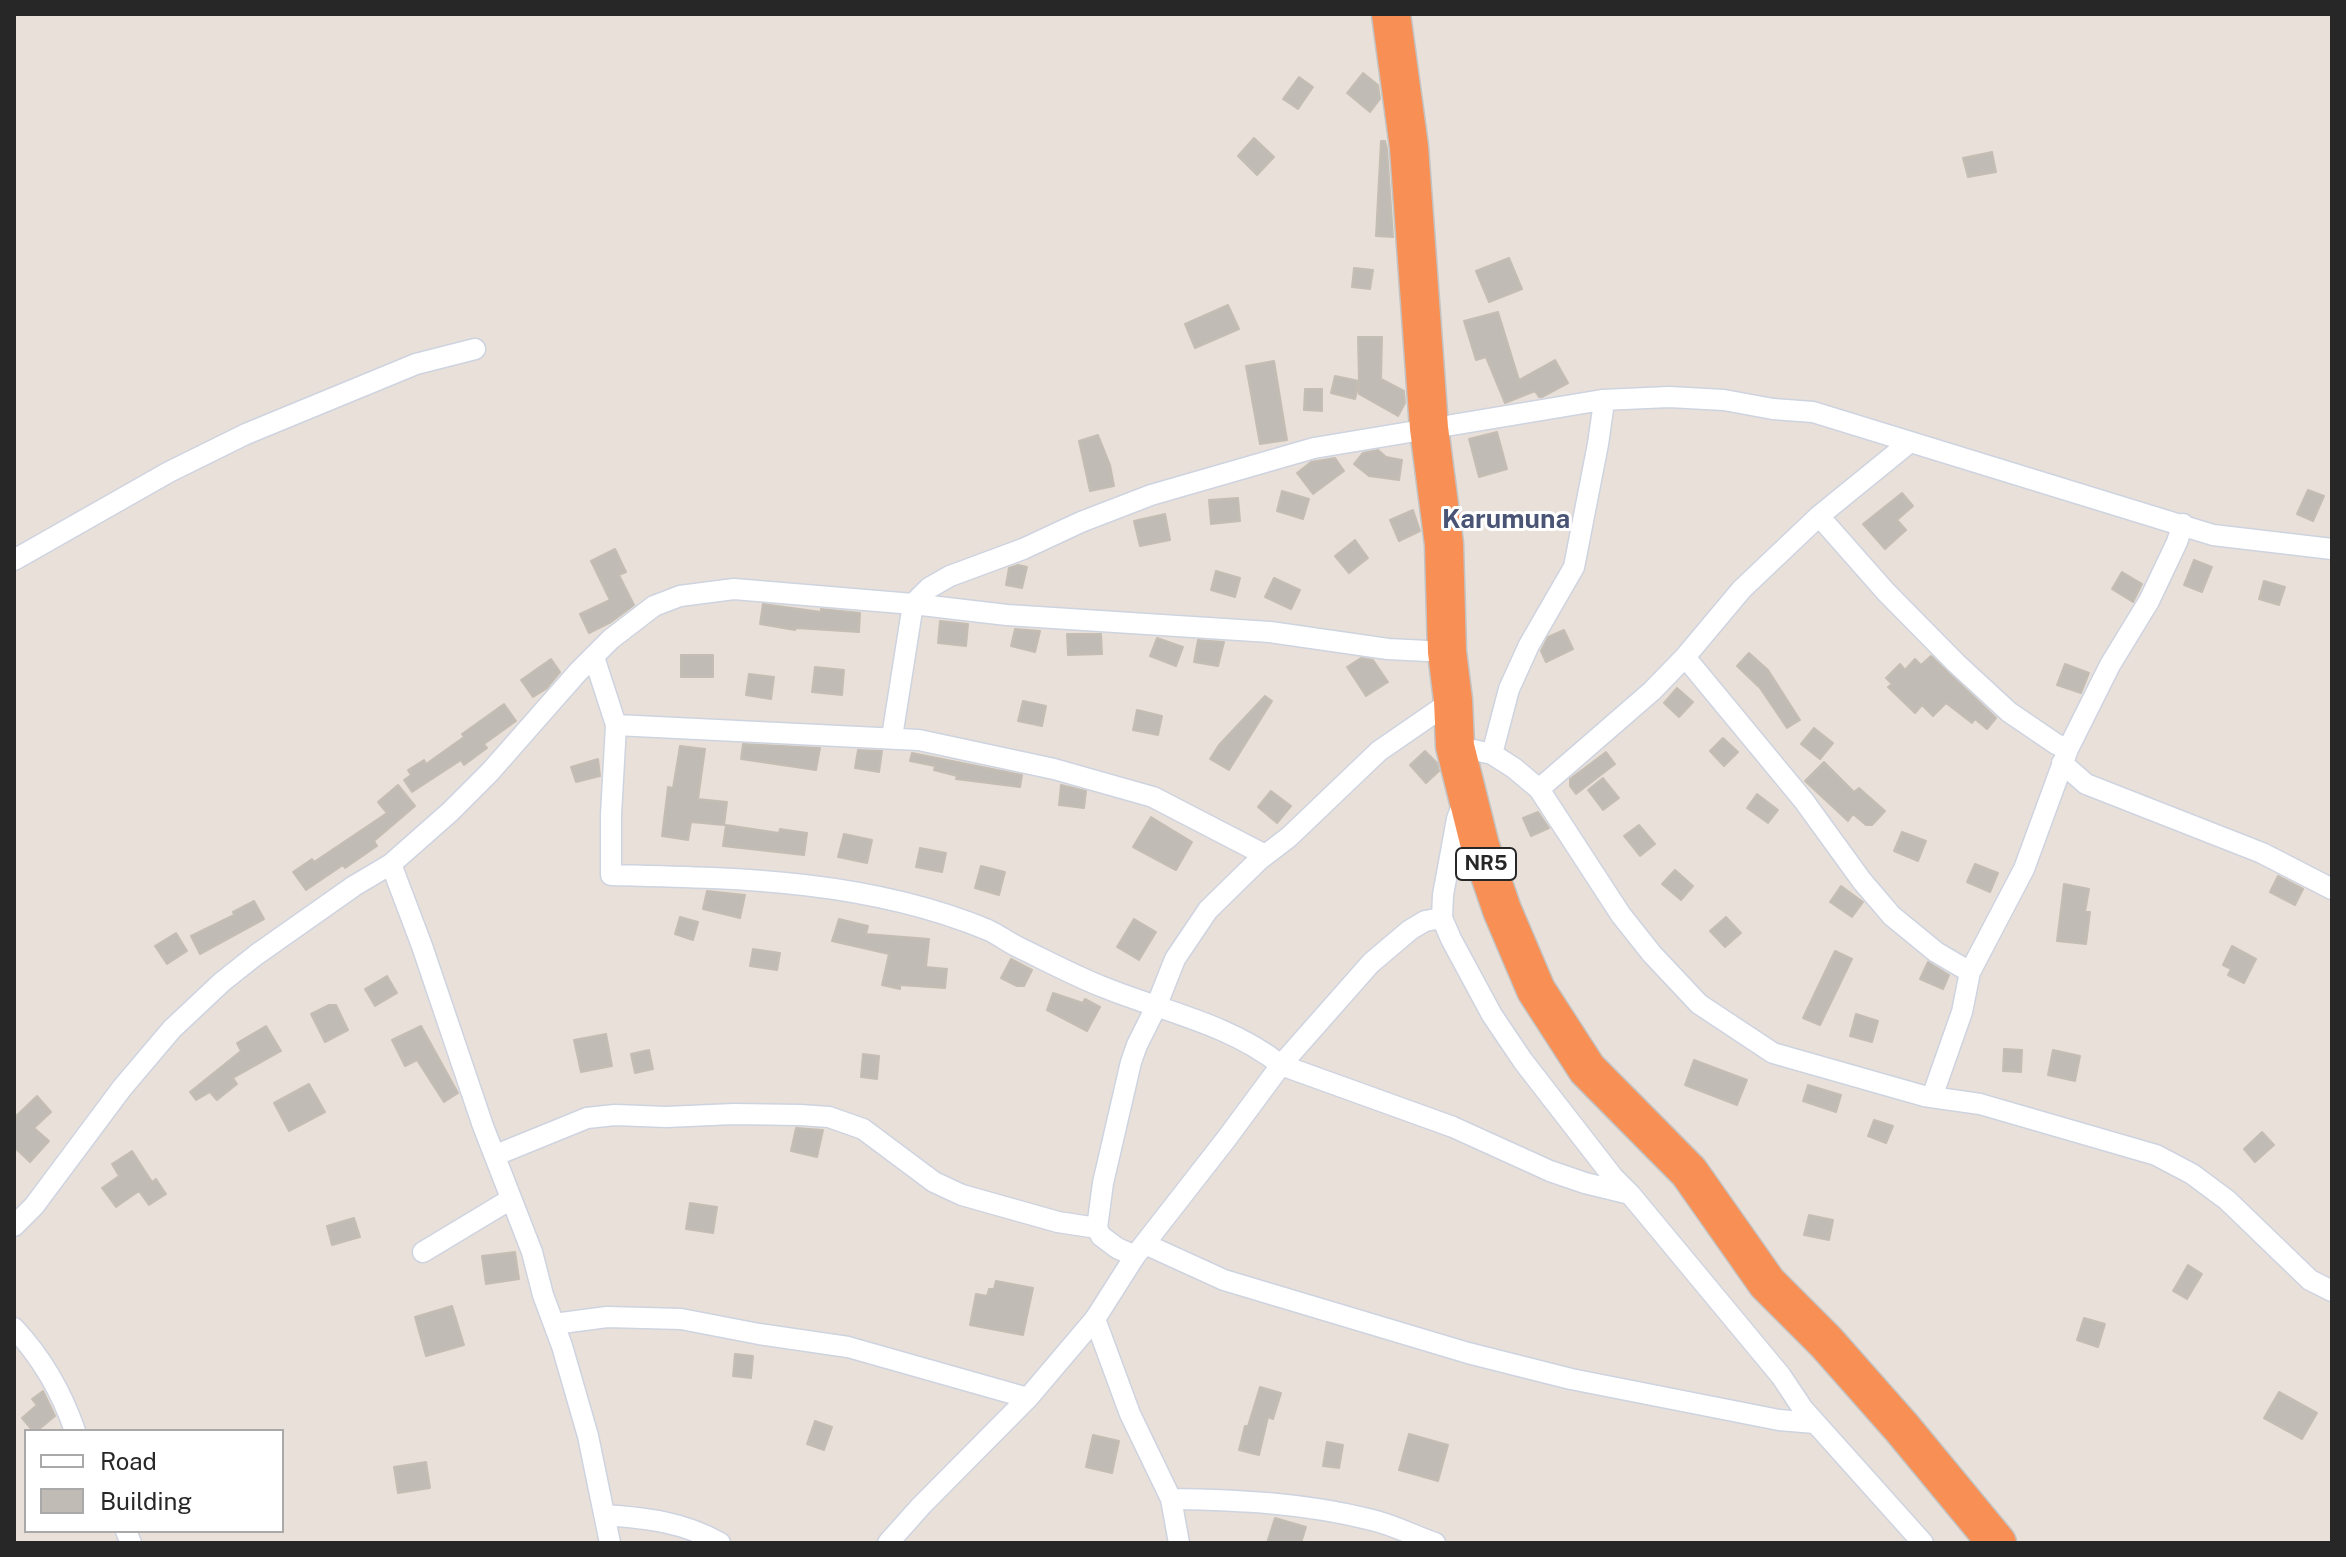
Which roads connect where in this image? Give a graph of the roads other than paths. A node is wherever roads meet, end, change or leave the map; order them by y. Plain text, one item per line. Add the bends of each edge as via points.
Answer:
1 (1391, 14) edge
2 (475, 349) dead end
3 (1602, 400) junction
4 (1429, 428) junction
5 (1910, 442) junction
6 (1819, 516) junction
7 (2183, 524) junction
8 (2332, 549) edge
9 (14, 560) edge
10 (913, 604) junction
11 (1447, 652) junction
12 (594, 657) junction
13 (1685, 657) junction
14 (1453, 700) junction
15 (616, 725) junction
16 (892, 737) junction
17 (1455, 746) junction
18 (1492, 754) junction
19 (2065, 756) junction
20 (1539, 789) junction
21 (1466, 792) junction
22 (1265, 855) junction
23 (391, 864) junction
24 (2332, 889) edge
25 (1442, 918) junction
26 (1970, 972) junction
27 (1156, 1007) junction
28 (1281, 1065) junction
29 (1932, 1097) junction
30 (496, 1155) junction
31 (1630, 1194) junction
32 (511, 1199) junction
33 (14, 1226) edge
34 (1097, 1228) junction
35 (1140, 1250) junction
36 (423, 1252) dead end
37 (2332, 1291) edge
38 (1095, 1319) junction
39 (554, 1324) junction
40 (14, 1328) edge
41 (1028, 1398) junction
42 (1815, 1423) junction
43 (74, 1429) edge
44 (1171, 1499) junction
45 (605, 1515) junction
46 (610, 1543) edge
47 (720, 1543) edge
48 (888, 1543) edge
49 (1179, 1543) edge
50 (1435, 1543) edge
51 (1923, 1543) edge
52 (1997, 1543) edge

1 - 4 highway, NR5 via 1409,147
2 - 9 street via 416,364 246,434
3 - 4 street
3 - 5 street via 1724,400 1813,412
3 - 18 street via 1574,567 1509,689
4 - 10 street via 1314,448 1151,495 939,581
4 - 11 highway, NR5 via 1444,544
5 - 6 street
5 - 7 street
6 - 13 street via 1742,589
6 - 19 street via 1957,664
7 - 8 street via 2213,535
7 - 19 street via 2149,601
10 - 11 street via 1270,632
10 - 12 street via 707,591 654,606
10 - 16 street
11 - 14 highway, NR5
12 - 15 street
12 - 23 street via 490,772
13 - 20 street
13 - 26 street via 1892,916
14 - 17 highway, NR5
14 - 22 street via 1379,751
15 - 16 street
15 - 27 street via 611,875 735,877 848,889 990,931 1100,986
16 - 22 street via 1054,769 1153,797
17 - 18 street
17 - 21 highway, NR5
18 - 20 street
19 - 24 street via 2086,784 2262,853
19 - 26 street via 2024,869
20 - 29 street via 1621,915 1699,1004 1773,1053
21 - 25 street
21 - 52 highway, NR5 via 1502,910 1536,990 1587,1069 1689,1172 1767,1283 1845,1364
22 - 27 street via 1208,910 1175,959
23 - 30 street
23 - 33 street via 256,955 172,1029
25 - 28 street via 1410,930 1371,963
25 - 31 street via 1492,1015 1523,1061
26 - 29 street
27 - 28 street via 1240,1039
27 - 34 street via 1125,1084
28 - 31 street via 1453,1127 1550,1171
28 - 35 street
29 - 37 street via 1980,1104 2156,1155 2227,1200 2310,1280
30 - 32 street
30 - 34 street via 587,1118 829,1117 863,1129 934,1182 962,1195
31 - 42 street
32 - 36 street
32 - 39 street
34 - 35 street via 1117,1248
35 - 38 street
35 - 42 street via 1468,1353 1571,1379
38 - 41 street
38 - 44 street via 1130,1414
39 - 41 street via 607,1317 681,1319 848,1347
39 - 45 street
40 - 43 street via 36,1353
41 - 48 street
42 - 51 street
44 - 49 street
44 - 50 street via 1279,1503 1346,1513
45 - 46 street
45 - 47 street via 665,1520

